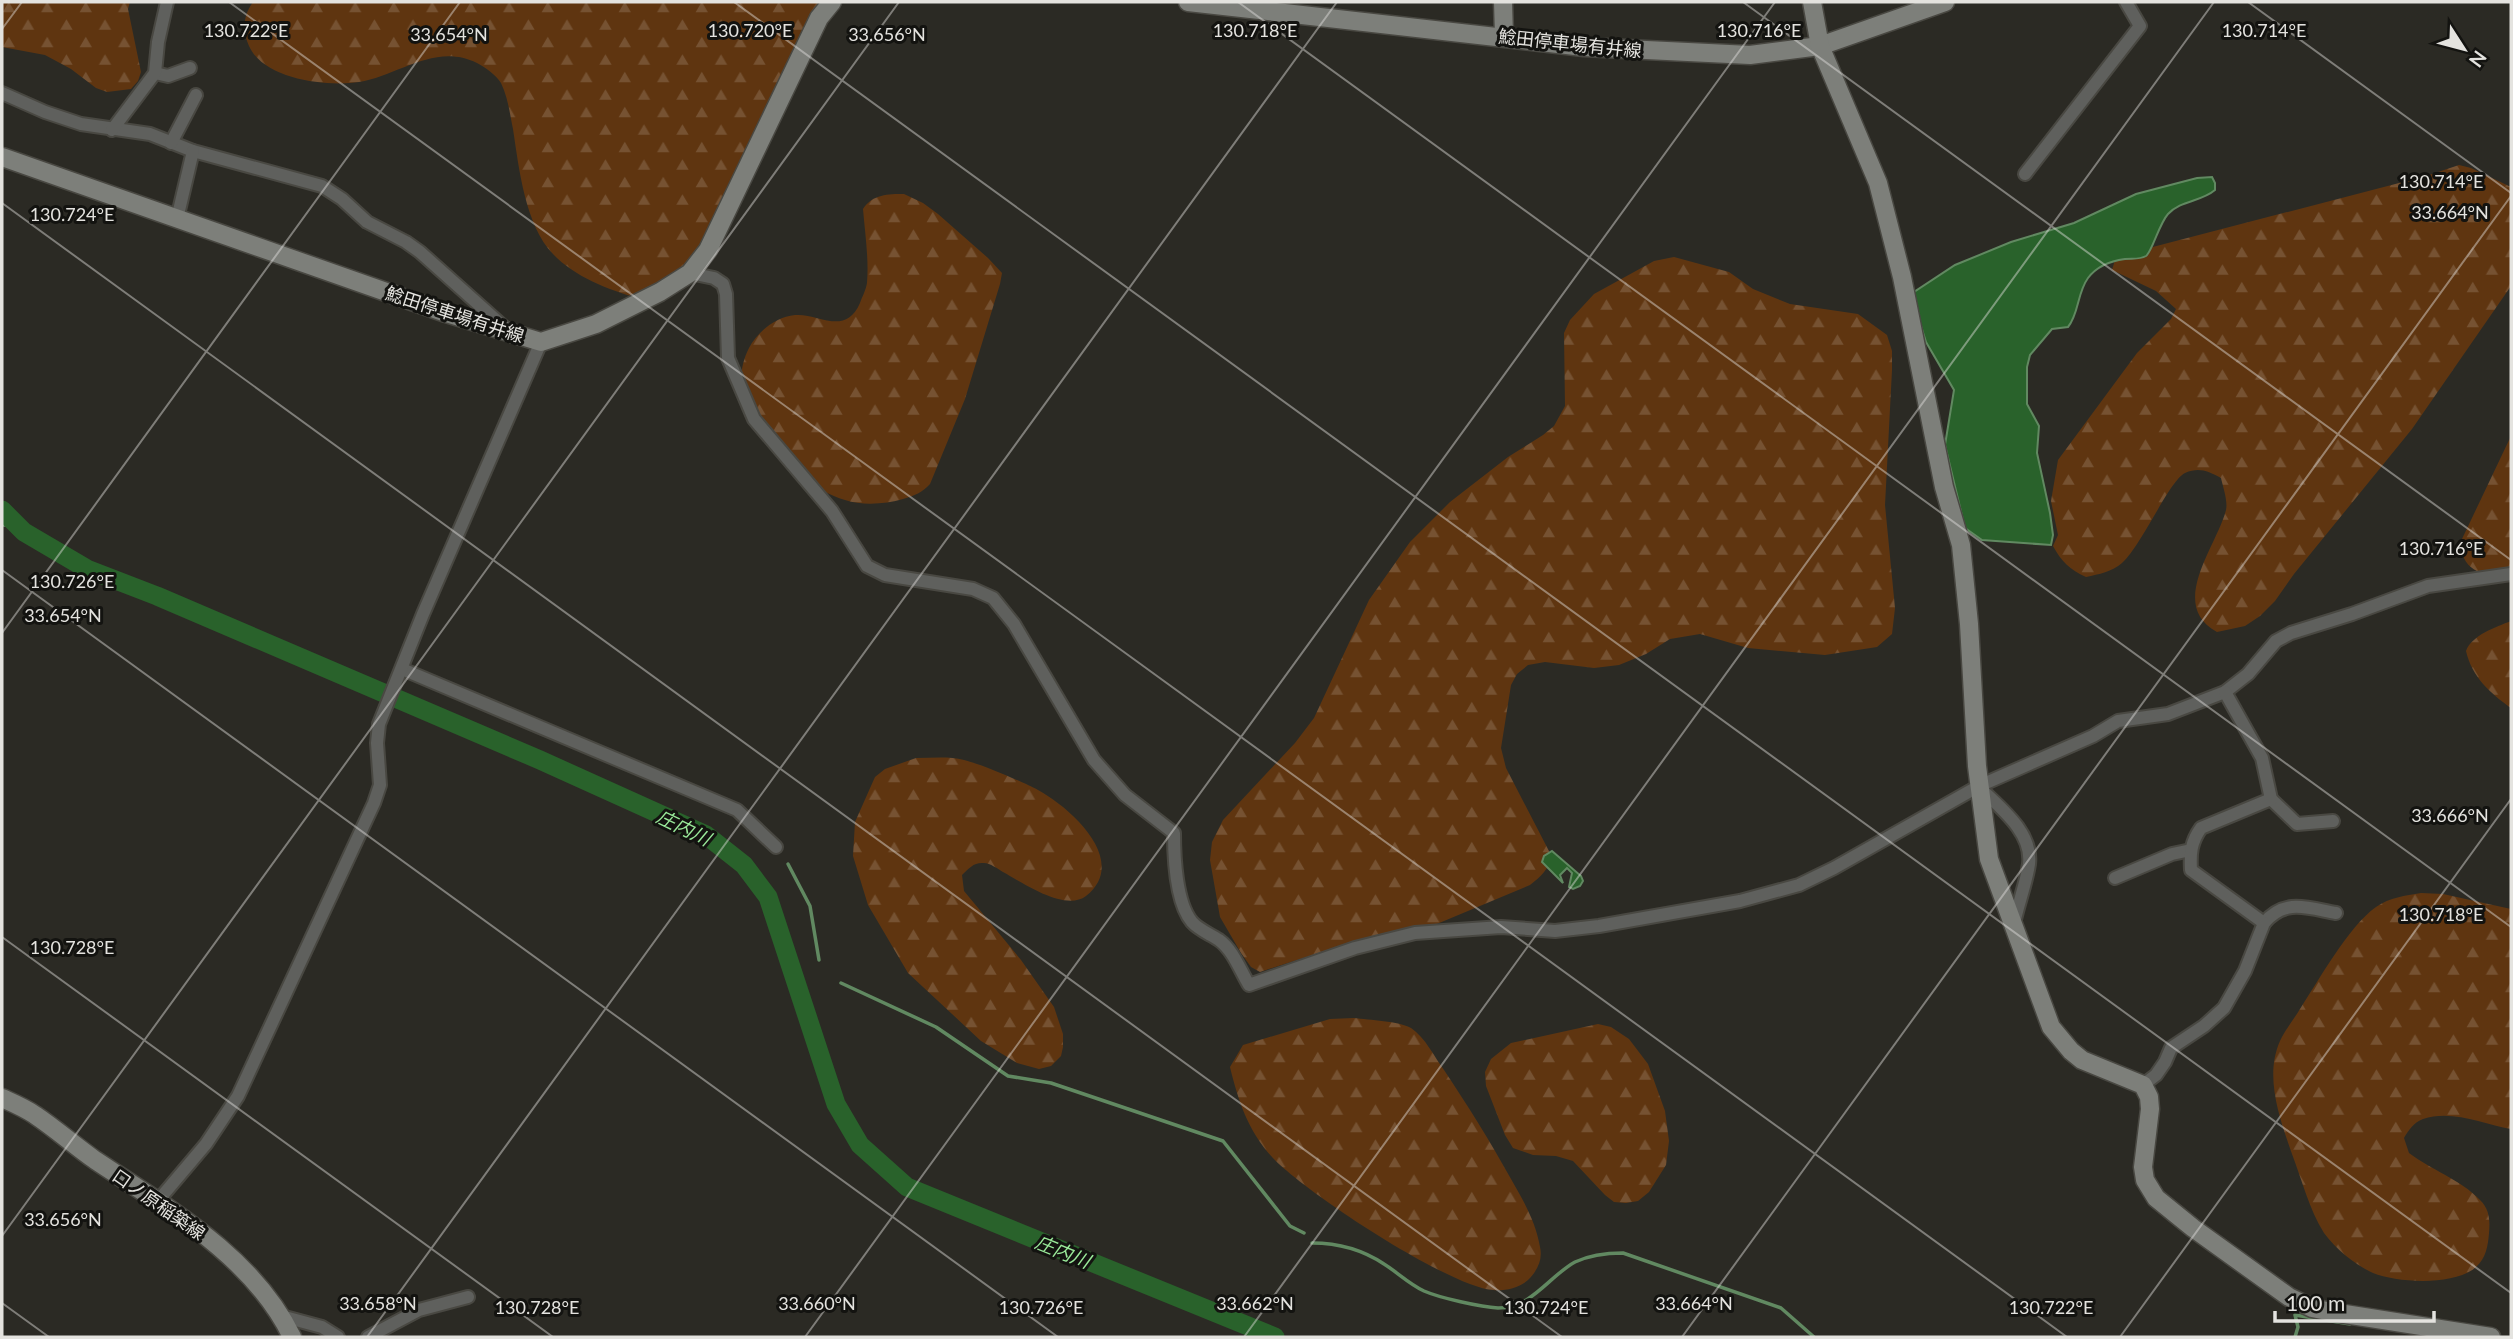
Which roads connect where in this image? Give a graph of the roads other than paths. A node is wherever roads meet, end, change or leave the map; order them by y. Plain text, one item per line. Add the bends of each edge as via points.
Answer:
1 (167, 2) edge
2 (832, 2) edge
3 (1188, 2) edge
4 (1503, 2) edge
5 (1812, 2) edge
6 (1945, 2) edge
7 (2126, 2) edge
8 (1927, 5) edge
9 (1504, 36) junction
10 (1820, 46) junction
11 (190, 68) dead end
12 (155, 73) junction
13 (2, 93) edge
14 (196, 95) dead end
15 (112, 130) junction
16 (171, 143) junction
17 (193, 151) junction
18 (2, 157) edge
19 (2025, 174) dead end
20 (177, 219) junction
21 (690, 273) junction
22 (513, 335) junction
23 (541, 342) junction
24 (2511, 573) edge
25 (401, 670) junction
26 (2225, 692) junction
27 (1979, 786) junction
28 (2271, 799) junction
29 (2333, 821) dead end
30 (776, 847) dead end
31 (2191, 850) junction
32 (2115, 877) dead end
33 (2336, 913) dead end
34 (2264, 923) junction
35 (2013, 925) junction
36 (2143, 1085) junction
37 (2, 1098) edge
38 (157, 1202) junction
39 (468, 1297) dead end
40 (281, 1316) junction
41 (292, 1337) edge
42 (338, 1337) edge
43 (368, 1337) edge
44 (2491, 1337) edge

1 - 12 street
2 - 21 main road, 鯰田停車場有井線 via 819,18 708,250
3 - 9 main road, 鯰田停車場有井線
4 - 9 main road
5 - 10 main road
6 - 8 main road, 鯰田停車場有井線
7 - 19 street via 2140,26
8 - 10 main road, 鯰田停車場有井線
9 - 10 main road, 鯰田停車場有井線 via 1696,54 1750,55
10 - 27 main road via 1878,183 1902,277 1944,487 1961,545
11 - 12 street via 168,76
12 - 15 street
13 - 15 street via 80,124
14 - 16 street
15 - 16 street via 150,134
16 - 17 street
17 - 20 street
17 - 22 street via 321,186 367,222 420,252
18 - 20 main road, 鯰田停車場有井線
20 - 22 main road, 鯰田停車場有井線
21 - 23 main road, 鯰田停車場有井線 via 596,324
21 - 27 street via 723,284 729,358 754,419 832,511 867,566 885,575 973,589 993,598 1014,624 1094,760 1125,794 1174,833 1184,908 1197,927 1222,942 1249,985 1355,948 1416,933 1599,926 1740,901 1799,885
22 - 23 main road, 鯰田停車場有井線
23 - 25 street
24 - 26 street via 2428,586 2291,633 2276,641 2248,674
25 - 30 street via 737,810
25 - 38 street via 379,724 380,785 314,936 238,1097
26 - 27 street via 2168,714 2118,721
26 - 28 street via 2262,758
27 - 35 main road via 1989,859
27 - 35 street via 2015,823 2026,843 2029,862
28 - 29 street via 2297,824
28 - 31 street via 2201,828
31 - 32 street
31 - 34 street via 2191,870
33 - 34 street via 2290,906 2279,909
34 - 36 street via 2224,1008 2171,1048 2156,1074
35 - 36 main road via 2051,1027 2062,1041 2092,1066
36 - 44 main road via 2150,1109 2145,1180 2156,1198 2193,1228 2289,1297 2312,1308
37 - 38 main road, 口ノ原稲築線 via 34,1114
38 - 40 main road, 口ノ原稲築線 via 235,1262
39 - 43 street via 419,1310
40 - 41 main road, 口ノ原稲築線
40 - 42 street via 322,1327

